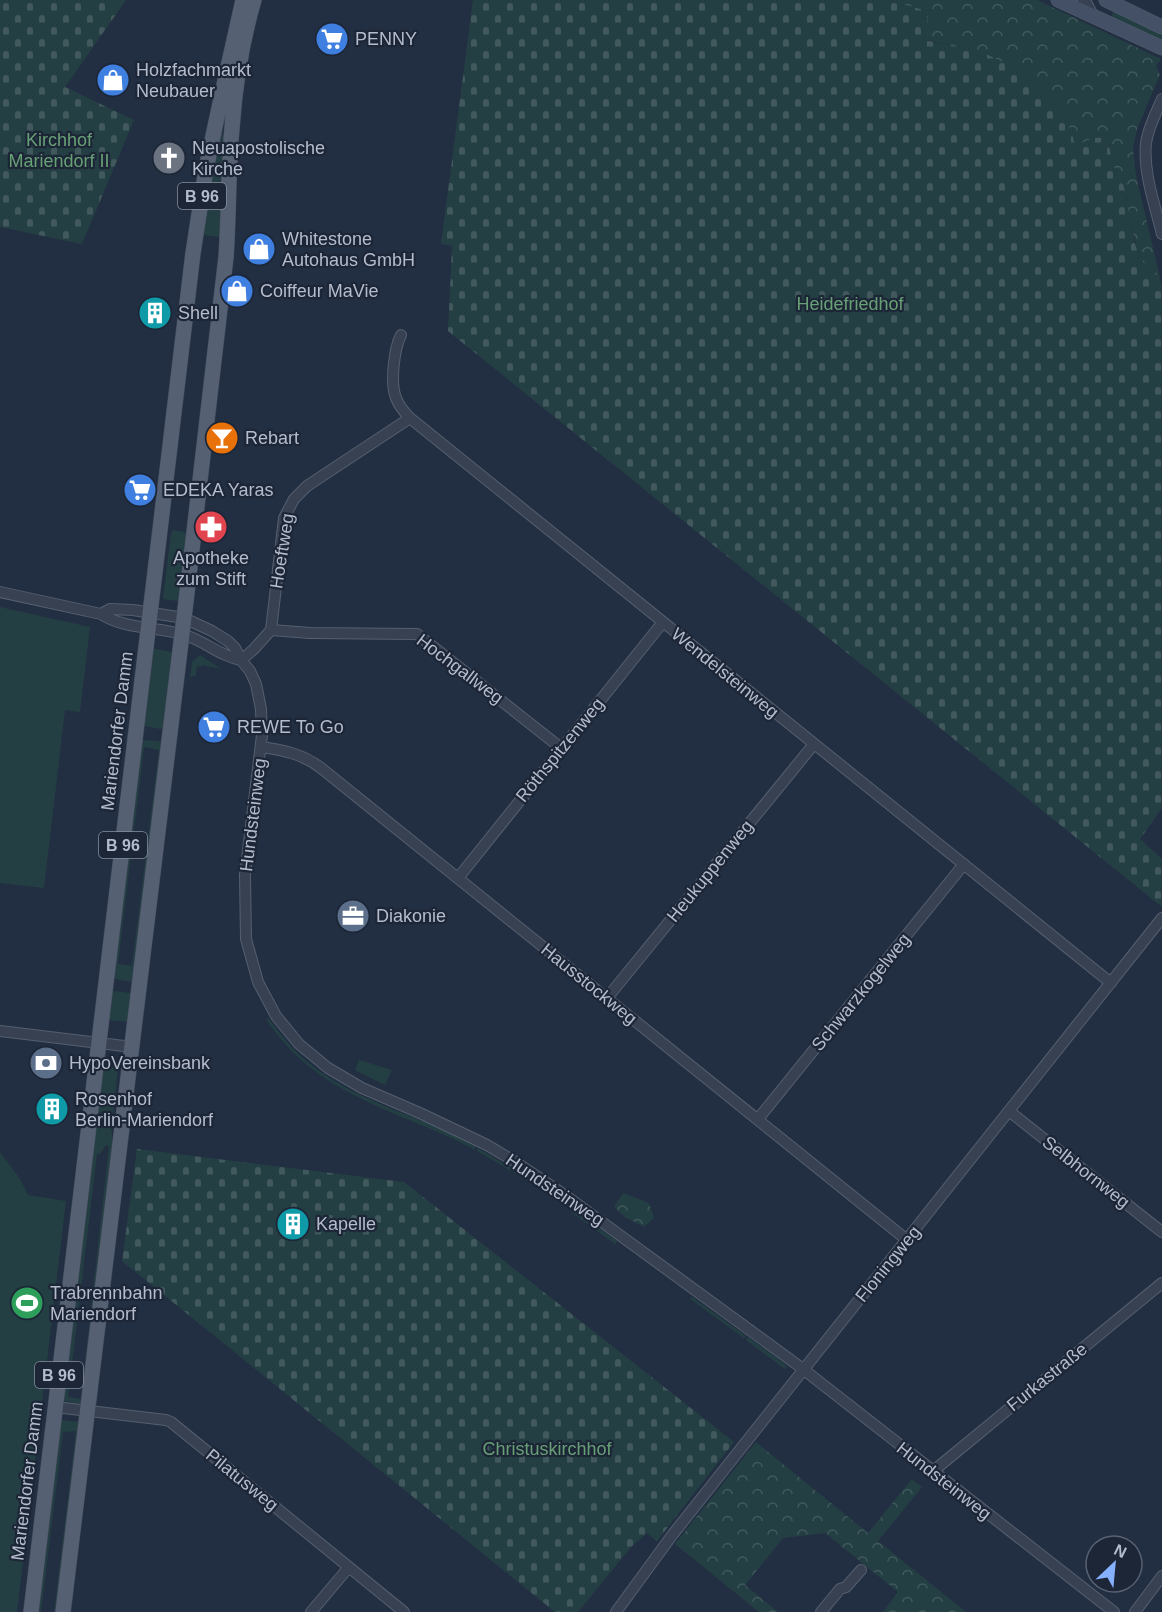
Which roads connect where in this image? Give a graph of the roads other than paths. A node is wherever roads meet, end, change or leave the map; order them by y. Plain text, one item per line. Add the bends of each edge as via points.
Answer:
1 (243, 0) edge
2 (254, 0) edge
3 (1058, 0) edge
4 (1084, 0) edge
5 (1106, 0) edge
6 (1092, 16) junction
7 (1162, 27) edge
8 (1162, 48) edge
9 (1162, 99) edge
10 (1162, 234) edge
11 (401, 335) dead end
12 (410, 418) junction
13 (0, 592) edge
14 (184, 618) junction
15 (149, 620) junction
16 (663, 622) junction
17 (271, 630) junction
18 (182, 634) junction
19 (241, 660) junction
20 (814, 744) junction
21 (261, 747) junction
22 (561, 748) junction
23 (964, 864) junction
24 (458, 878) junction
25 (1162, 918) edge
26 (1111, 983) junction
27 (607, 998) junction
28 (0, 1031) edge
29 (99, 1042) junction
30 (132, 1047) junction
31 (1009, 1112) junction
32 (758, 1119) junction
33 (1162, 1232) edge
34 (907, 1240) junction
35 (1162, 1283) edge
36 (803, 1370) junction
37 (55, 1407) junction
38 (88, 1411) junction
39 (932, 1472) junction
40 (349, 1567) junction
41 (861, 1570) dead end
42 (1162, 1576) edge
43 (31, 1612) edge
44 (63, 1612) edge
45 (311, 1612) edge
46 (405, 1612) edge
47 (616, 1612) edge
48 (821, 1612) edge
49 (1114, 1612) edge
50 (1135, 1612) edge

1 - 15 main road, Mariendorfer Damm / B 96 via 206,170
2 - 14 main road, B 96 via 234,103 226,257
3 - 6 main road
4 - 6 street
5 - 7 main road
6 - 8 main road
9 - 10 street via 1146,143 1148,176
11 - 12 street, Wendelsteinweg via 393,386 397,401
12 - 16 street, Wendelsteinweg
12 - 17 street, Hoeftweg via 306,486 294,499 285,518
13 - 15 street via 101,614 111,609
14 - 15 street, Hundsteinweg
14 - 18 main road, B 96
14 - 19 street, Hundsteinweg via 228,641
15 - 18 street
15 - 29 main road, Mariendorfer Damm / B 96
16 - 20 street, Wendelsteinweg
16 - 22 street, Röthspitzenweg
17 - 19 street
17 - 22 street, Hochgallweg via 417,634
18 - 19 street via 228,658
18 - 30 main road, B 96
19 - 21 street, Hundsteinweg via 260,697
20 - 23 street, Wendelsteinweg
20 - 27 street, Heukuppenweg
21 - 24 street, Hausstockweg via 294,753 314,763
21 - 36 street, Hundsteinweg via 246,867 246,939 258,982 276,1016 299,1044 328,1068 362,1088 514,1161
22 - 24 street, Röthspitzenweg
23 - 26 street, Wendelsteinweg
23 - 32 street, Schwarzkogelweg
24 - 27 street, Hausstockweg
25 - 26 street, Floningweg
26 - 31 street, Floningweg
27 - 32 street, Hausstockweg
28 - 29 street
29 - 30 street
29 - 37 main road, Mariendorfer Damm / B 96
30 - 38 main road, B 96
31 - 33 street, Selbhornweg
31 - 34 street, Floningweg
32 - 34 street, Hausstockweg
34 - 36 street, Floningweg
35 - 39 street, Furkastraße
36 - 39 street, Hundsteinweg
36 - 47 street, Floningweg
37 - 38 street, Pilatusweg
37 - 43 main road, Mariendorfer Damm / B 96
38 - 40 street, Pilatusweg via 171,1422
38 - 44 main road, B 96
39 - 49 street, Hundsteinweg
40 - 45 street
40 - 46 street, Pilatusweg
41 - 48 street
42 - 50 street

